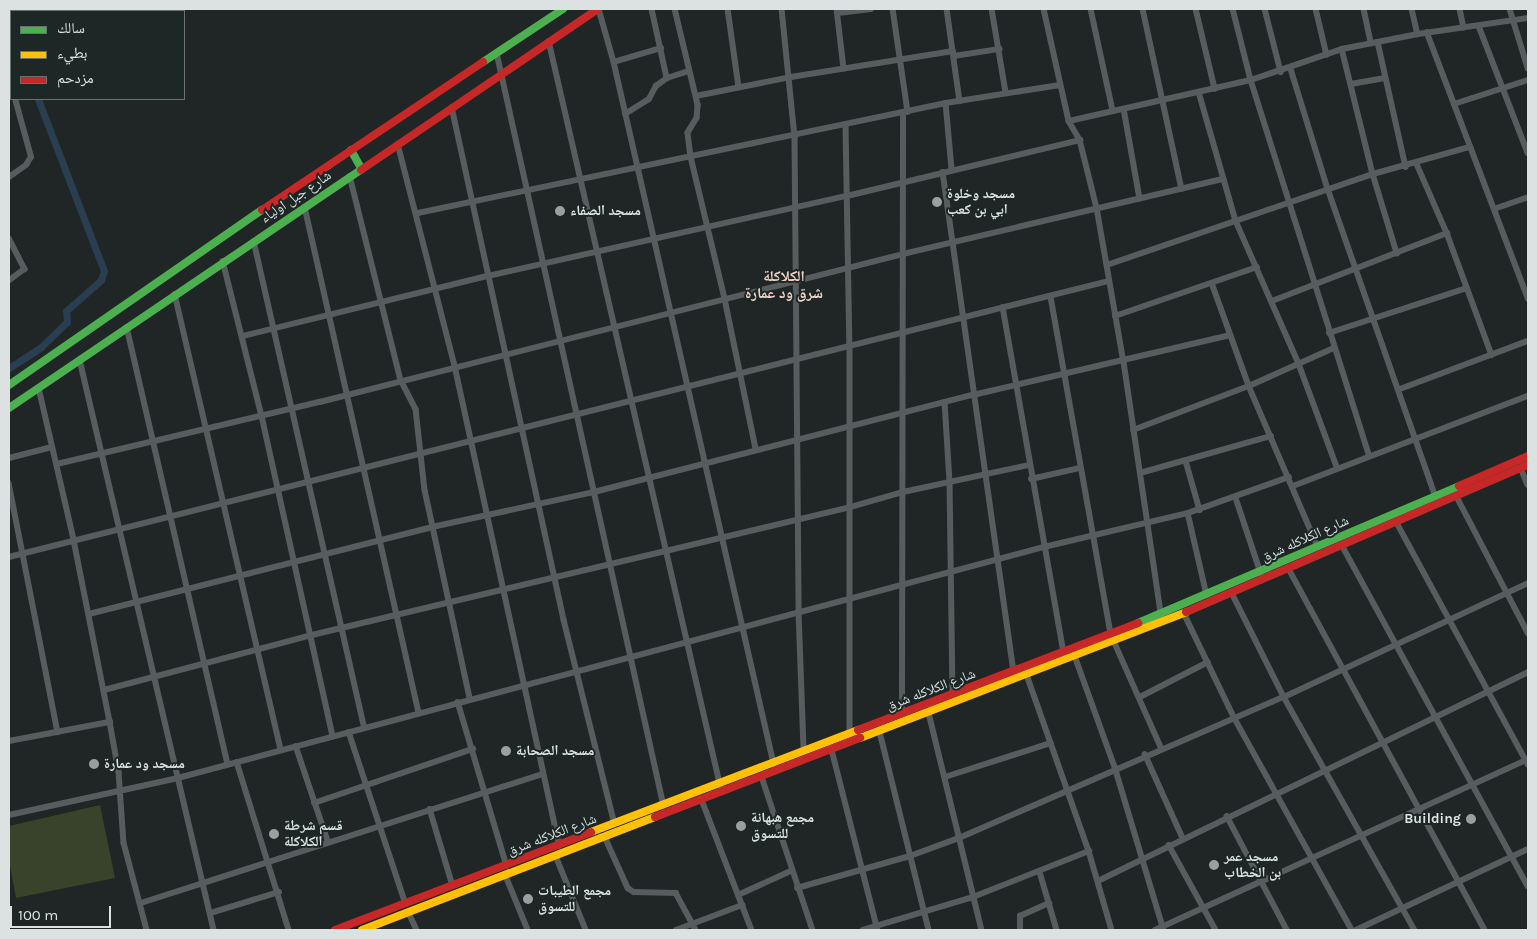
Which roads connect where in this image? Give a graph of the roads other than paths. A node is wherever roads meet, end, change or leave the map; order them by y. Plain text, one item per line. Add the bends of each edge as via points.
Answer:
1 (563, 9) edge
2 (598, 9) edge
3 (652, 9) edge
4 (675, 9) edge
5 (728, 9) edge
6 (782, 9) edge
7 (871, 9) edge
8 (893, 9) edge
9 (947, 9) edge
10 (992, 9) edge
11 (1044, 9) edge
12 (1091, 9) edge
13 (1144, 9) edge
14 (1196, 9) edge
15 (1233, 9) edge
16 (1265, 9) edge
17 (1316, 9) edge
18 (1364, 9) edge
19 (1412, 9) edge
20 (1460, 9) edge
21 (1510, 9) edge
22 (838, 11) edge
23 (1528, 18) edge
24 (1513, 21) junction
25 (1480, 26) junction
26 (1464, 28) junction
27 (1427, 32) junction
28 (1418, 34) junction
29 (549, 42) junction
30 (1374, 42) junction
31 (660, 48) junction
32 (1342, 49) junction
33 (999, 50) junction
34 (497, 53) junction
35 (953, 54) junction
36 (1328, 55) junction
37 (901, 60) junction
38 (614, 62) junction
39 (844, 68) junction
40 (1528, 68) edge
41 (1291, 69) junction
42 (688, 71) junction
43 (1281, 72) junction
44 (502, 73) junction
45 (791, 77) junction
46 (667, 78) junction
47 (1384, 78) junction
48 (1251, 80) junction
49 (1528, 80) edge
50 (1351, 84) junction
51 (1060, 85) junction
52 (738, 86) junction
53 (1502, 87) junction
54 (1215, 89) junction
55 (1199, 92) junction
56 (1006, 93) junction
57 (696, 96) junction
58 (15, 100) edge
59 (1163, 100) junction
60 (960, 101) junction
61 (946, 103) junction
62 (1454, 104) junction
63 (452, 107) junction
64 (1124, 109) junction
65 (1113, 111) junction
66 (905, 112) junction
67 (625, 114) junction
68 (1069, 121) junction
69 (846, 125) junction
70 (795, 137) junction
71 (1080, 140) junction
72 (398, 142) junction
73 (1470, 147) junction
74 (351, 150) junction
75 (1528, 153) edge
76 (691, 158) junction
77 (1417, 164) junction
78 (1406, 167) junction
79 (361, 168) junction
80 (637, 168) junction
81 (952, 169) junction
82 (943, 172) junction
83 (1373, 174) junction
84 (350, 175) junction
85 (9, 177) edge
86 (1223, 179) junction
87 (581, 181) junction
88 (905, 181) junction
89 (1328, 189) junction
90 (1182, 190) junction
91 (528, 192) junction
92 (847, 196) junction
93 (1528, 197) edge
94 (1140, 199) junction
95 (474, 201) junction
96 (1289, 202) junction
97 (305, 207) junction
98 (794, 207) junction
99 (1097, 208) junction
100 (1494, 209) junction
101 (418, 213) junction
102 (1236, 221) junction
103 (706, 225) junction
104 (1447, 233) junction
105 (9, 238) edge
106 (654, 238) junction
107 (254, 241) junction
108 (952, 242) junction
109 (597, 252) junction
110 (1397, 253) junction
111 (903, 254) junction
112 (223, 262) junction
113 (542, 264) junction
114 (1107, 265) junction
115 (1257, 267) junction
116 (850, 269) junction
117 (1356, 269) junction
118 (488, 276) junction
119 (796, 280) junction
120 (9, 281) edge
121 (1109, 281) junction
122 (1212, 283) junction
123 (1314, 285) junction
124 (1468, 288) junction
125 (435, 289) junction
126 (175, 294) junction
127 (1528, 295) edge
128 (1051, 296) junction
129 (725, 299) junction
130 (1272, 301) junction
131 (382, 302) junction
132 (1003, 307) junction
133 (671, 313) junction
134 (330, 315) junction
135 (1115, 316) junction
136 (962, 317) junction
137 (1374, 317) junction
138 (616, 326) junction
139 (128, 327) junction
140 (275, 328) junction
141 (903, 332) junction
142 (1329, 333) junction
143 (1230, 335) junction
144 (243, 336) junction
145 (561, 341) junction
146 (1528, 341) edge
147 (850, 346) junction
148 (1334, 348) junction
149 (507, 355) junction
150 (1492, 355) junction
151 (799, 358) junction
152 (80, 360) junction
153 (1124, 362) junction
154 (1298, 364) junction
155 (455, 366) junction
156 (740, 371) junction
157 (1063, 374) junction
158 (401, 380) junction
159 (688, 384) junction
160 (9, 385) edge
161 (1014, 385) junction
162 (1250, 386) junction
163 (39, 388) junction
164 (1400, 389) junction
165 (348, 395) junction
166 (973, 395) junction
167 (1528, 396) edge
168 (633, 398) junction
169 (945, 402) junction
170 (9, 408) edge
171 (294, 408) junction
172 (577, 413) junction
173 (902, 414) junction
174 (262, 416) junction
175 (524, 426) junction
176 (849, 426) junction
177 (208, 429) junction
178 (1133, 430) junction
179 (1270, 436) junction
180 (1416, 437) junction
181 (470, 439) junction
182 (797, 439) junction
183 (153, 442) junction
184 (52, 447) junction
185 (756, 449) junction
186 (418, 453) junction
187 (103, 454) junction
188 (1369, 454) junction
189 (1528, 456) edge
190 (9, 458) edge
191 (1186, 460) junction
192 (706, 462) junction
193 (57, 464) junction
194 (1029, 465) junction
195 (1338, 466) junction
196 (1525, 466) edge
197 (364, 467) junction
198 (1080, 468) junction
199 (1140, 473) junction
200 (985, 474) junction
201 (650, 476) junction
202 (1289, 477) junction
203 (1031, 479) junction
204 (310, 481) junction
205 (950, 481) junction
206 (9, 484) edge
207 (1528, 485) edge
208 (1293, 486) junction
209 (278, 489) junction
210 (594, 492) junction
211 (902, 492) junction
212 (1435, 495) junction
213 (1456, 495) junction
214 (1236, 498) junction
215 (539, 503) junction
216 (224, 504) junction
217 (851, 507) junction
218 (1200, 510) junction
219 (1188, 513) junction
220 (487, 514) junction
221 (170, 517) junction
222 (799, 518) junction
223 (1148, 521) junction
224 (1396, 521) junction
225 (432, 527) junction
226 (120, 529) junction
227 (1093, 535) junction
228 (722, 536) junction
229 (74, 540) junction
230 (380, 541) junction
231 (1342, 545) junction
232 (1044, 546) junction
233 (1318, 547) junction
234 (667, 549) junction
235 (23, 554) junction
236 (327, 554) junction
237 (9, 557) edge
238 (996, 560) junction
239 (294, 562) junction
240 (611, 564) junction
241 (1289, 569) junction
242 (950, 571) junction
243 (1261, 572) junction
244 (241, 576) junction
245 (555, 578) junction
246 (1528, 583) edge
247 (902, 585) junction
248 (188, 589) junction
249 (502, 590) junction
250 (1232, 593) junction
251 (1507, 593) junction
252 (1207, 595) junction
253 (851, 600) junction
254 (139, 602) junction
255 (450, 603) junction
256 (799, 612) junction
257 (1184, 613) junction
258 (89, 614) junction
259 (1161, 614) junction
260 (396, 615) junction
261 (1450, 620) junction
262 (343, 628) junction
263 (744, 628) junction
264 (1528, 633) edge
265 (312, 635) junction
266 (1112, 637) junction
267 (688, 642) junction
268 (1396, 644) junction
269 (258, 650) junction
270 (1064, 652) junction
271 (1075, 656) junction
272 (630, 658) junction
273 (1208, 662) junction
274 (205, 664) junction
275 (1343, 670) junction
276 (577, 671) junction
277 (1014, 672) junction
278 (1528, 672) edge
279 (1027, 675) junction
280 (156, 677) junction
281 (523, 684) junction
282 (104, 690) junction
283 (1490, 690) junction
284 (953, 695) junction
285 (1140, 697) junction
286 (1284, 697) junction
287 (470, 698) junction
288 (458, 702) junction
289 (419, 713) junction
290 (929, 713) junction
291 (902, 715) junction
292 (1436, 716) junction
293 (1234, 717) junction
294 (110, 722) junction
295 (365, 728) junction
296 (58, 732) junction
297 (348, 732) junction
298 (880, 732) junction
299 (850, 734) junction
300 (333, 736) junction
301 (9, 741) edge
302 (1382, 741) junction
303 (1052, 743) junction
304 (296, 746) junction
305 (1161, 747) junction
306 (472, 749) junction
307 (281, 750) junction
308 (832, 750) junction
309 (804, 751) junction
310 (1145, 754) junction
311 (1528, 761) edge
312 (237, 762) junction
313 (228, 764) junction
314 (774, 764) junction
315 (1115, 768) junction
316 (1326, 768) junction
317 (542, 774) junction
318 (762, 777) junction
319 (178, 778) junction
320 (945, 778) junction
321 (1474, 785) junction
322 (367, 786) junction
323 (722, 788) junction
324 (1068, 791) junction
325 (120, 792) junction
326 (485, 792) junction
327 (1276, 794) junction
328 (702, 800) junction
329 (314, 803) junction
330 (664, 806) junction
331 (430, 809) junction
332 (1420, 809) junction
333 (9, 816) edge
334 (1228, 816) junction
335 (615, 824) junction
336 (380, 825) junction
337 (1362, 835) junction
338 (604, 838) junction
339 (959, 838) junction
340 (1183, 838) junction
341 (328, 841) junction
342 (1169, 845) junction
343 (560, 846) junction
344 (1528, 849) edge
345 (1089, 851) junction
346 (556, 856) junction
347 (910, 856) junction
348 (1512, 857) junction
349 (1140, 859) junction
350 (1312, 859) junction
351 (269, 860) junction
352 (507, 866) junction
353 (861, 868) junction
354 (791, 871) junction
355 (1040, 872) junction
356 (506, 876) junction
357 (1098, 881) junction
358 (1262, 882) junction
359 (1461, 882) junction
360 (204, 883) junction
361 (453, 886) junction
362 (1528, 886) edge
363 (797, 888) junction
364 (279, 892) junction
365 (738, 895) junction
366 (973, 897) junction
367 (141, 903) junction
368 (1049, 903) junction
369 (406, 904) junction
370 (742, 905) junction
371 (1204, 908) junction
372 (1404, 909) junction
373 (924, 910) junction
374 (211, 913) junction
375 (409, 913) junction
376 (695, 927) edge
377 (877, 928) edge
378 (1163, 929) edge
379 (147, 930) edge
380 (214, 930) edge
381 (289, 930) edge
382 (335, 930) edge
383 (366, 930) edge
384 (417, 930) edge
385 (528, 930) edge
386 (586, 930) edge
387 (676, 930) edge
388 (752, 930) edge
389 (813, 930) edge
390 (863, 930) edge
391 (929, 930) edge
392 (982, 930) edge
393 (1020, 930) edge
394 (1057, 930) edge
395 (1112, 930) edge
396 (1156, 930) edge
397 (1216, 930) edge
398 (1287, 930) edge
399 (1354, 930) edge
400 (1415, 930) edge
401 (1485, 930) edge

1 - 34 main road, شارع جبل اولياء
2 - 29 main road, شارع جبل اولياء
2 - 38 street
3 - 31 street
4 - 42 street
5 - 52 street
6 - 45 street
7 - 22 street
8 - 37 street
9 - 35 street
10 - 33 street
11 - 51 street
12 - 65 street
13 - 59 street
14 - 54 street
15 - 48 street
16 - 43 street
17 - 36 street
18 - 30 street
19 - 28 street
20 - 26 street
21 - 24 street
22 - 39 street
23 - 24 street
24 - 25 street
24 - 40 street
25 - 26 street
25 - 53 street
26 - 27 street
27 - 28 street
27 - 62 street
28 - 30 street
29 - 44 main road, شارع جبل اولياء
29 - 87 street
30 - 32 street
30 - 47 street
31 - 38 street
31 - 46 street
32 - 36 street
32 - 50 street
33 - 35 street
33 - 56 street
34 - 44 street
34 - 74 main road, شارع جبل اولياء
35 - 37 street
35 - 60 street
36 - 41 street
37 - 39 street
37 - 66 street
38 - 67 street
39 - 45 street
41 - 43 street
41 - 89 street
42 - 46 street
42 - 57 street
43 - 48 street
44 - 63 main road, شارع جبل اولياء
44 - 91 street
45 - 52 street
45 - 70 street
46 - 67 street via 656,86 649,99
47 - 50 street
47 - 78 street
48 - 54 street
48 - 96 street
49 - 53 street
50 - 83 street
51 - 56 street
51 - 68 street
52 - 57 street
53 - 62 street
53 - 75 street
54 - 55 street
55 - 59 street
55 - 86 street
56 - 60 street
57 - 76 street via 698,114 688,133
58 - 85 street via 32,156 26,165
59 - 64 street
59 - 90 street
60 - 61 street
61 - 66 street
61 - 81 street
62 - 73 street
63 - 72 main road, شارع جبل اولياء
63 - 95 street
64 - 65 street
64 - 94 street
65 - 68 street
66 - 69 street
66 - 88 street
67 - 80 street
68 - 71 street
69 - 70 street
69 - 92 street
70 - 76 street
70 - 98 street
71 - 81 street
71 - 99 street
72 - 79 main road, شارع جبل اولياء
72 - 101 street
73 - 77 street
73 - 100 street
74 - 79 main road
74 - 160 main road, شارع جبل اولياء
76 - 80 street
76 - 103 street
77 - 78 street
77 - 104 street
78 - 83 street
79 - 84 main road, شارع جبل اولياء
80 - 87 street
80 - 106 street
81 - 82 street
82 - 88 street
82 - 108 street
83 - 89 street
83 - 110 street
84 - 97 main road, شارع جبل اولياء
84 - 131 street
86 - 90 street
86 - 102 street
87 - 91 street
87 - 109 street
88 - 92 street
88 - 111 street
89 - 96 street
89 - 117 street
90 - 94 street
91 - 95 street
91 - 113 street
92 - 98 street
92 - 116 street
93 - 100 street
94 - 99 street
95 - 101 street
95 - 118 street
96 - 102 street
96 - 123 street
97 - 107 main road, شارع جبل اولياء
97 - 134 street
98 - 103 street
98 - 119 street
99 - 108 street
99 - 114 street
100 - 127 street
101 - 125 street
102 - 114 street
102 - 115 street
103 - 106 street
103 - 129 street
104 - 110 street
104 - 124 street
105 - 120 street via 25,269
106 - 109 street
106 - 133 street
107 - 112 main road, شارع جبل اولياء
107 - 140 street
108 - 111 street
108 - 136 street
109 - 113 street
109 - 138 street
110 - 117 street
111 - 116 street
111 - 141 street
112 - 126 main road, شارع جبل اولياء
112 - 144 street
113 - 118 street
113 - 145 street
114 - 121 street
115 - 122 street
115 - 130 street
116 - 119 street
116 - 147 street
117 - 123 street
117 - 137 street
118 - 125 street
118 - 149 street
119 - 129 street
119 - 151 street
121 - 128 street
121 - 135 street
122 - 135 street
122 - 143 street
123 - 130 street
123 - 142 street
124 - 137 street
124 - 150 street
125 - 131 street
125 - 155 street
126 - 139 main road, شارع جبل اولياء
126 - 177 street
128 - 132 street
128 - 157 street
129 - 133 street
129 - 156 street
130 - 154 street
131 - 134 street
131 - 158 street
132 - 136 street
132 - 161 street
133 - 138 street
133 - 159 street
134 - 140 street
134 - 165 street
135 - 153 street
136 - 141 street
136 - 166 street
137 - 142 street
137 - 164 street
138 - 145 street
138 - 168 street
139 - 152 main road, شارع جبل اولياء
139 - 183 street
140 - 144 street
140 - 171 street
141 - 147 street
141 - 173 street
142 - 148 street
143 - 153 street
143 - 162 street
144 - 174 street
145 - 149 street
145 - 172 street
146 - 150 street
147 - 151 street
147 - 176 street
148 - 154 street
148 - 188 street
149 - 155 street
149 - 175 street
150 - 164 street
151 - 156 street
151 - 182 street
152 - 163 main road, شارع جبل اولياء
152 - 187 street
153 - 157 street
153 - 178 street
154 - 162 street
154 - 195 street
155 - 158 street
155 - 181 street
156 - 159 street
156 - 185 street
157 - 161 street
157 - 198 street
158 - 165 street
158 - 186 street via 416,409
159 - 168 street
159 - 192 street
161 - 166 street
161 - 194 street
162 - 178 street
162 - 179 street
163 - 170 main road, شارع جبل اولياء
163 - 184 street
164 - 180 street
165 - 171 street
165 - 197 street
166 - 169 street
166 - 200 street
167 - 180 street
168 - 172 street
168 - 201 street
169 - 173 street
169 - 205 street
171 - 174 street
171 - 204 street
172 - 175 street
172 - 210 street
173 - 176 street
173 - 211 street
174 - 177 street
174 - 209 street
175 - 181 street
175 - 215 street
176 - 182 street
176 - 217 street
177 - 183 street
177 - 216 street
178 - 199 street
179 - 191 street
179 - 202 street
180 - 188 street
180 - 212 street
181 - 186 street
181 - 220 street
182 - 185 street
182 - 222 street
183 - 187 street
183 - 221 street
184 - 190 street
184 - 193 street
185 - 192 street
186 - 197 street
186 - 225 street
187 - 193 street
187 - 226 street
188 - 195 street
189 - 212 main road, شارع الكلاكله شرق
191 - 199 street
191 - 218 street
192 - 201 street
192 - 228 street
193 - 229 street
194 - 200 street
194 - 203 street
195 - 208 street
196 - 207 street
196 - 213 main road, شارع الكلاكله شرق
197 - 204 street
197 - 230 street
198 - 203 street
198 - 227 street
199 - 223 street
200 - 205 street
200 - 238 street
201 - 210 street
201 - 234 street
202 - 208 street
202 - 214 street
203 - 232 street
204 - 209 street
204 - 236 street
205 - 211 street
205 - 242 street
206 - 235 street
208 - 233 street
209 - 216 street
209 - 239 street
210 - 215 street
210 - 240 street
211 - 217 street
211 - 247 street
212 - 233 main road, شارع الكلاكله شرق
213 - 224 main road, شارع الكلاكله شرق
213 - 251 street
214 - 218 street
214 - 243 street
215 - 220 street
215 - 245 street
216 - 221 street
216 - 244 street
217 - 222 street
217 - 253 street
218 - 219 street
219 - 223 street
219 - 252 street
220 - 225 street
220 - 249 street
221 - 226 street
221 - 248 street
222 - 228 street
222 - 256 street
223 - 227 street
223 - 259 street
224 - 231 main road, شارع الكلاكله شرق
224 - 261 street
225 - 230 street
225 - 255 street
226 - 229 street
226 - 254 street
227 - 232 street
227 - 266 street
228 - 234 street
228 - 263 street
229 - 235 street
229 - 258 street
230 - 236 street
230 - 260 street
231 - 241 main road, شارع الكلاكله شرق
231 - 268 street
232 - 238 street
232 - 270 street
233 - 243 main road, شارع الكلاكله شرق
234 - 240 street
234 - 267 street
235 - 237 street
235 - 296 street
236 - 239 street
236 - 262 street
238 - 242 street
238 - 277 street
239 - 244 street
239 - 265 street
240 - 245 street
240 - 272 street
241 - 250 main road, شارع الكلاكله شرق
241 - 275 street
242 - 247 street
242 - 284 street
243 - 252 main road, شارع الكلاكله شرق
244 - 248 street
244 - 269 street
245 - 249 street
245 - 276 street
246 - 251 street
247 - 253 street
247 - 291 street
248 - 254 street
248 - 274 street
249 - 255 street
249 - 281 street
250 - 257 main road, شارع الكلاكله شرق
250 - 286 street
251 - 261 street
251 - 264 street
252 - 259 main road, شارع الكلاكله شرق
253 - 256 street
253 - 299 street
254 - 258 street
254 - 280 street
255 - 260 street
255 - 287 street
256 - 263 street
256 - 309 street
257 - 266 main road, شارع الكلاكله شرق
257 - 273 street
258 - 282 street
259 - 266 main road, شارع الكلاكله شرق
260 - 262 street
260 - 289 street
261 - 268 street
261 - 283 street
262 - 265 street
262 - 295 street
263 - 267 street
263 - 314 street
265 - 269 street
265 - 300 street
266 - 270 main road, شارع الكلاكله شرق
266 - 271 main road, شارع الكلاكله شرق
266 - 285 street
267 - 272 street
267 - 323 street
268 - 275 street
268 - 292 street
269 - 274 street
269 - 307 street
270 - 277 main road, شارع الكلاكله شرق
271 - 279 main road, شارع الكلاكله شرق
271 - 315 street
272 - 276 street
272 - 330 street
273 - 285 street
273 - 293 street
274 - 280 street
274 - 313 street
275 - 286 street
275 - 302 street
276 - 281 street
276 - 335 street
277 - 284 main road, شارع الكلاكله شرق
278 - 283 street
279 - 290 main road, شارع الكلاكله شرق
279 - 303 street
280 - 282 street
280 - 319 street
281 - 287 street
281 - 317 street
282 - 294 street
283 - 292 street
283 - 311 street
284 - 291 main road, شارع الكلاكله شرق
285 - 305 street
286 - 293 street
286 - 316 street
287 - 288 street
288 - 289 street
288 - 306 street
289 - 295 street
290 - 298 main road, شارع الكلاكله شرق
290 - 320 street
291 - 299 main road, شارع الكلاكله شرق
292 - 302 street
292 - 321 street
293 - 305 street
293 - 327 street
294 - 296 street
294 - 325 street
295 - 297 street
296 - 301 street
297 - 300 street
297 - 322 street
298 - 308 main road, شارع الكلاكله شرق
298 - 347 street
299 - 309 main road, شارع الكلاكله شرق
300 - 304 street
302 - 316 street
302 - 332 street
303 - 320 street
303 - 324 street
304 - 307 street
304 - 329 street
305 - 310 street
306 - 322 street
306 - 326 street
307 - 312 street
308 - 318 main road, شارع الكلاكله شرق
308 - 353 street
309 - 314 main road, شارع الكلاكله شرق
310 - 315 street
310 - 340 street
311 - 321 street
312 - 313 street
312 - 351 street
313 - 319 street
314 - 323 main road, شارع الكلاكله شرق
315 - 324 street
315 - 349 street
316 - 327 street
316 - 337 street
317 - 326 street
317 - 343 street
318 - 323 main road, شارع الكلاكله شرق
318 - 354 street
319 - 325 street
319 - 360 street
320 - 339 street
321 - 332 street
321 - 348 street
322 - 329 street
322 - 336 street
323 - 328 main road, شارع الكلاكله شرق
323 - 330 main road, شارع الكلاكله شرق
324 - 339 street
324 - 345 street
325 - 333 street
325 - 367 street via 124,843
326 - 331 street
326 - 352 street
327 - 334 street
327 - 350 street
328 - 338 main road, شارع الكلاكله شرق
328 - 365 street
329 - 341 street
330 - 335 main road, شارع الكلاكله شرق
331 - 336 street
331 - 361 street
332 - 337 street
332 - 359 street
334 - 340 street
334 - 358 street
335 - 343 main road, شارع الكلاكله شرق
336 - 341 street
336 - 369 street
337 - 350 street
337 - 372 street
338 - 346 main road, شارع الكلاكله شرق
338 - 376 street via 628,888 634,892 676,893
339 - 347 street
339 - 366 street
340 - 342 street
341 - 351 street
342 - 349 street
342 - 371 street
343 - 352 main road, شارع الكلاكله شرق
344 - 348 street
345 - 355 street
345 - 357 street
346 - 356 main road, شارع الكلاكله شرق
346 - 386 street
347 - 353 street
347 - 373 street
348 - 359 street
348 - 362 street
349 - 357 street
349 - 378 street
350 - 358 street
350 - 399 street
351 - 360 street
351 - 364 street
352 - 361 main road, شارع الكلاكله شرق
353 - 363 street
353 - 377 street
354 - 363 street
354 - 365 street
355 - 366 street
355 - 368 street
356 - 375 main road, شارع الكلاكله شرق
356 - 385 street
357 - 395 street
358 - 371 street
358 - 398 street
359 - 372 street
359 - 401 street
360 - 367 street
360 - 374 street
361 - 369 main road, شارع الكلاكله شرق
363 - 389 street
364 - 374 street
364 - 381 street
365 - 370 street
366 - 373 street
366 - 392 street
367 - 379 street
368 - 393 street via 1020,916
368 - 394 street
369 - 382 main road, شارع الكلاكله شرق
370 - 376 street
370 - 388 street
371 - 378 street
371 - 397 street
372 - 399 street
372 - 400 street
373 - 377 street
373 - 391 street
374 - 380 street
375 - 383 main road, شارع الكلاكله شرق
375 - 384 street
376 - 387 street
377 - 390 street
378 - 396 street

